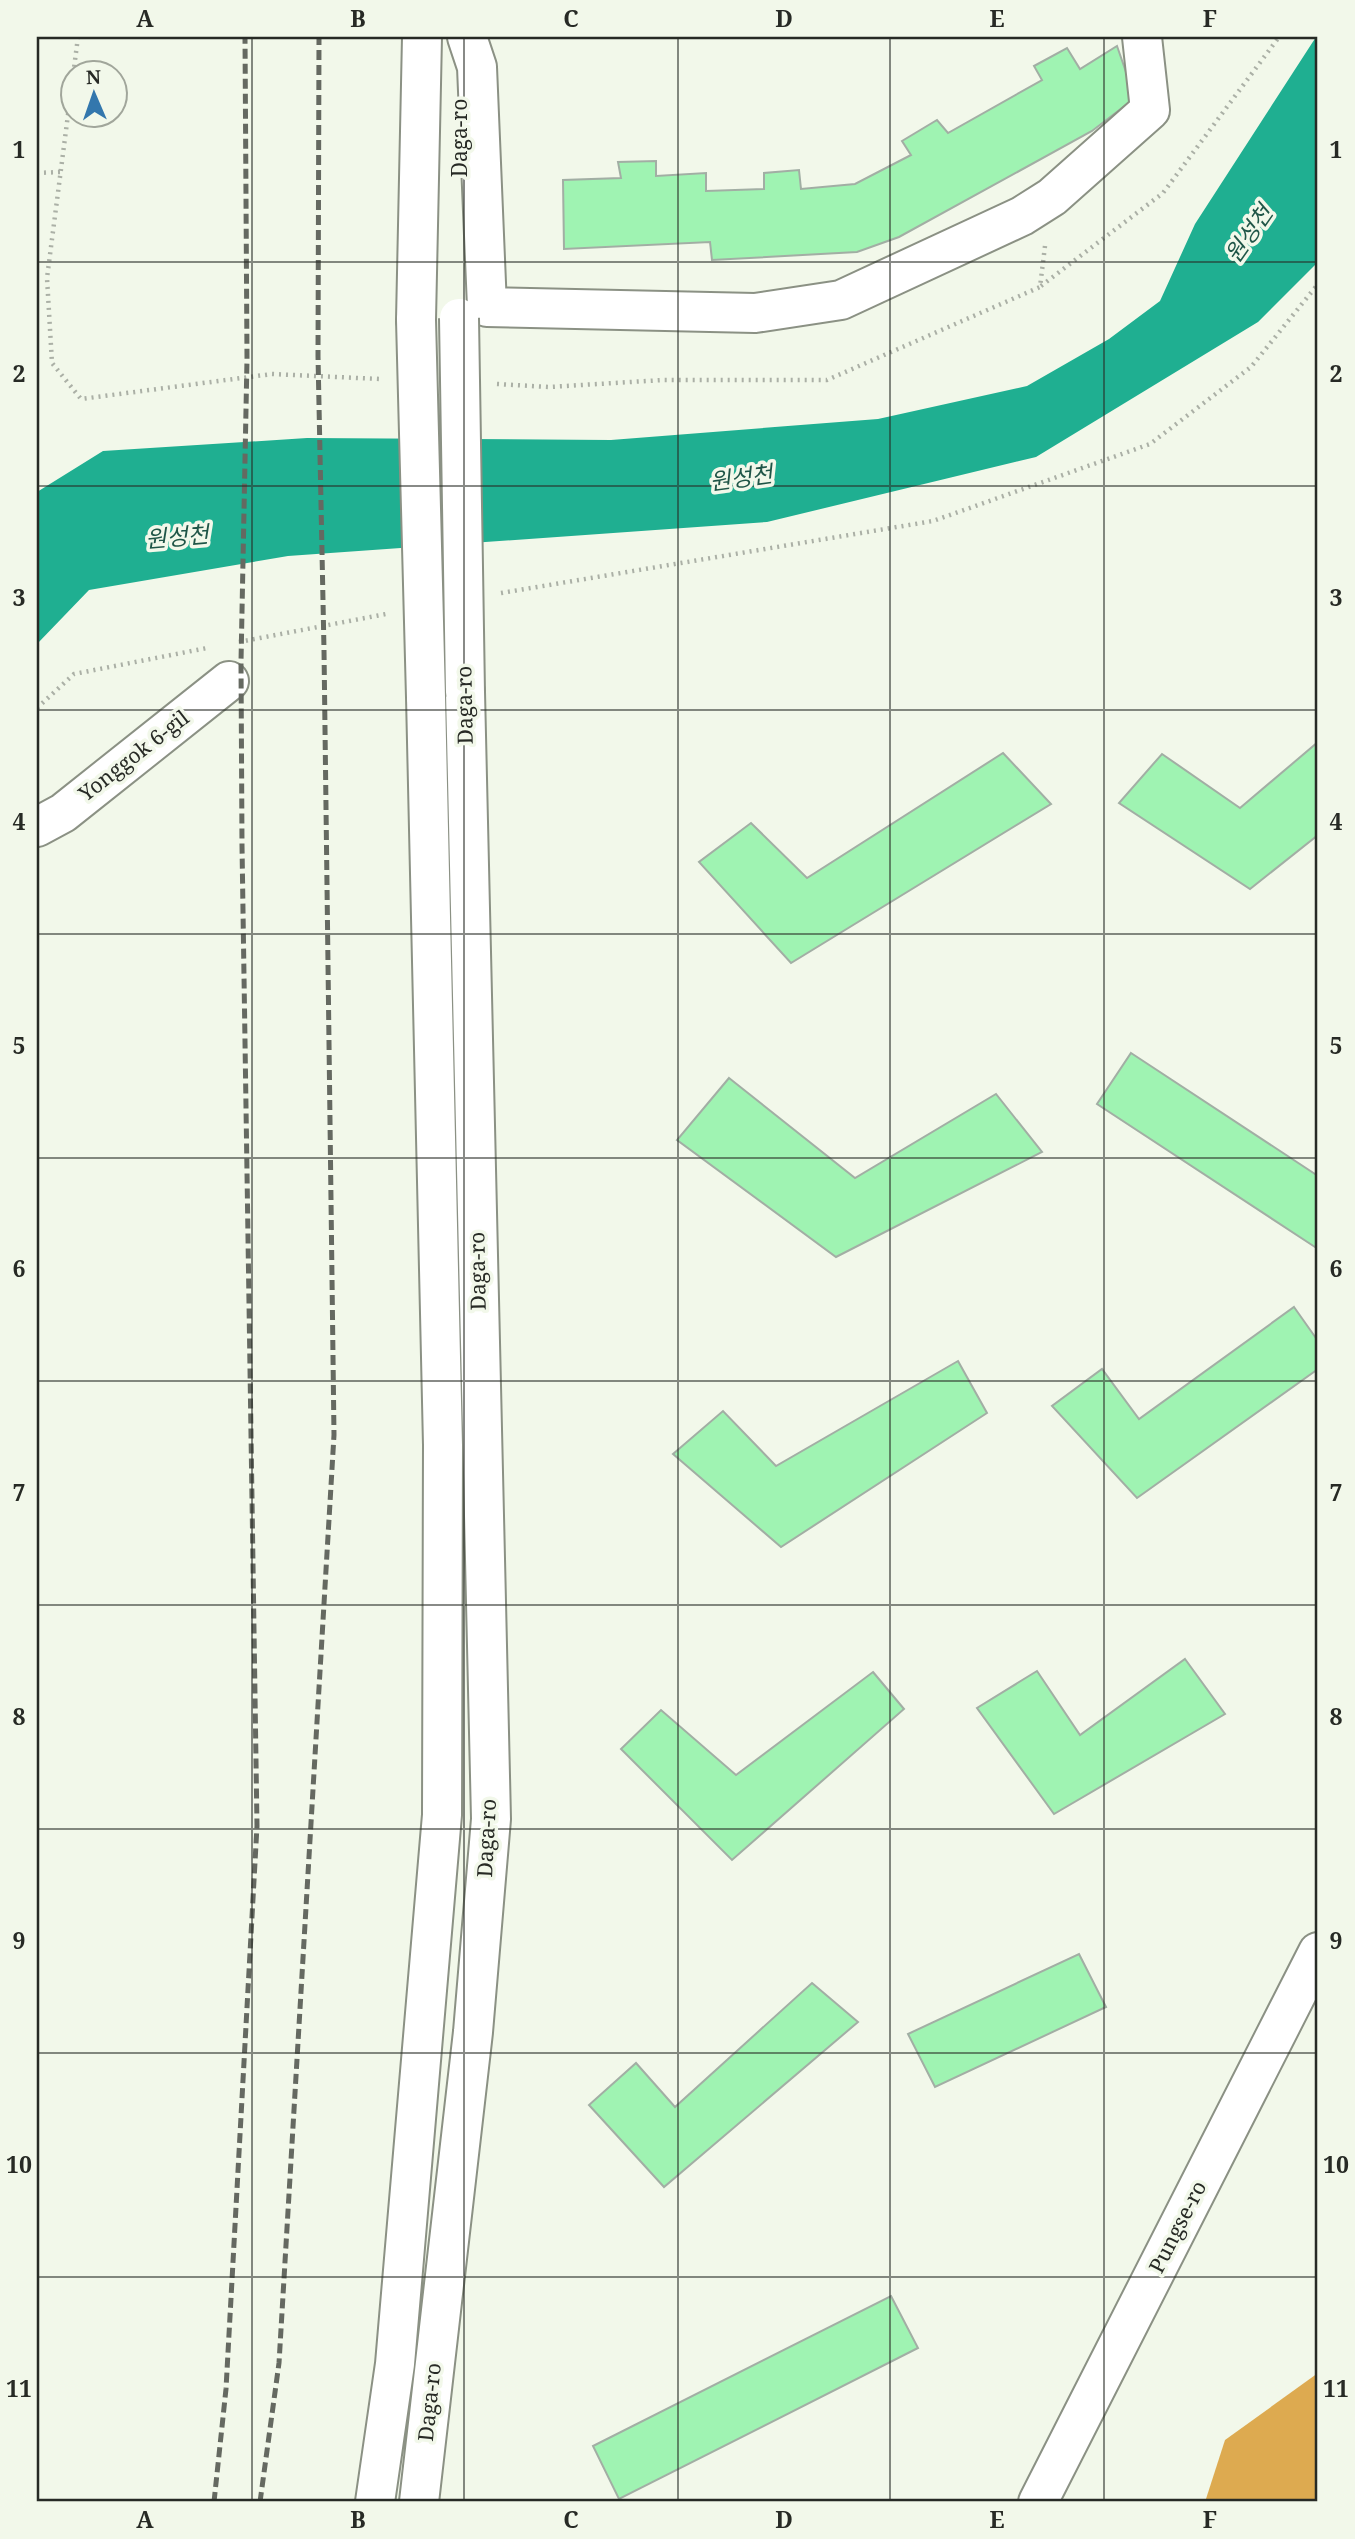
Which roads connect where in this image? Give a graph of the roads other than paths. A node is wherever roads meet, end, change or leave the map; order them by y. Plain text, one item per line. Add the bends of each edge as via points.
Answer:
1 (422, 37) edge
2 (461, 37) edge
3 (467, 37) edge
4 (1142, 37) edge
5 (473, 313) junction
6 (229, 681) dead end
7 (37, 827) edge
8 (1318, 1952) edge
9 (375, 2502) edge
10 (419, 2502) edge
11 (1038, 2502) edge

1 - 9 street, Daga-ro, bridge via 416,320 443,1445 442,1815 395,2364
2 - 5 street, Daga-ro
3 - 5 street via 477,67
4 - 5 street via 1150,110 1052,197 1022,216 841,300 755,313
5 - 10 street, Daga-ro, bridge via 465,692 491,1819
6 - 7 street, Yonggok 6-gil via 63,813
8 - 11 street, Pungse-ro

